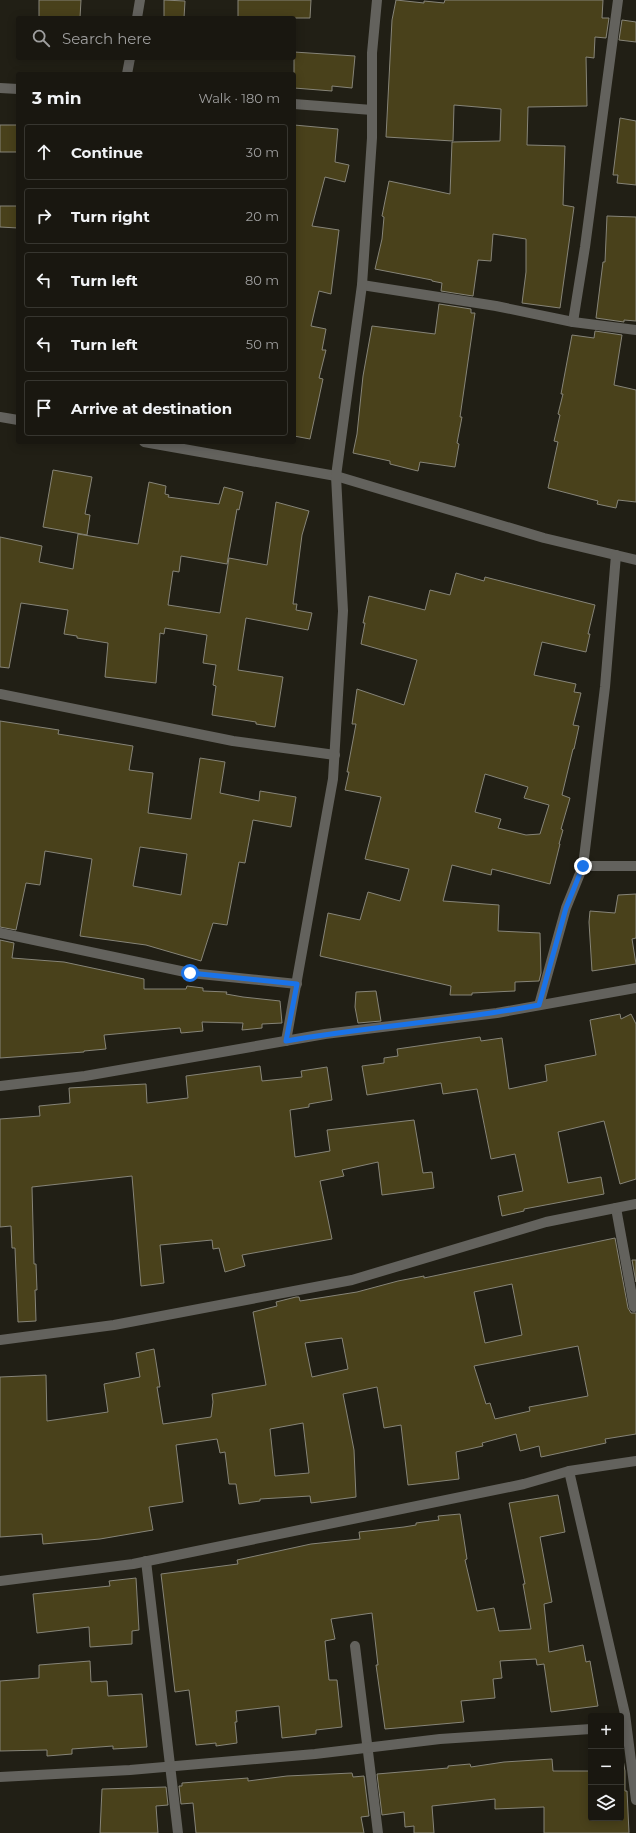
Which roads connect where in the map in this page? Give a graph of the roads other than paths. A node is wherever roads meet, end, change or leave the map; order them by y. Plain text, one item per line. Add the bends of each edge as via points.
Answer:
1 (140, 0) edge
2 (377, 0) edge
3 (618, 0) edge
4 (137, 16) edge
5 (130, 60) edge
6 (127, 72) edge
7 (0, 88) edge
8 (16, 89) edge
9 (296, 104) edge
10 (372, 110) junction
11 (362, 285) junction
12 (573, 322) junction
13 (636, 330) edge
14 (0, 417) edge
15 (16, 420) edge
16 (155, 444) edge
17 (336, 476) junction
18 (616, 555) junction
19 (636, 560) edge
20 (0, 694) edge
21 (334, 756) junction
22 (583, 866) junction
23 (636, 866) edge
24 (0, 933) edge
25 (297, 984) junction
26 (636, 988) edge
27 (539, 1005) junction
28 (286, 1041) junction
29 (0, 1086) edge
30 (636, 1204) edge
31 (616, 1208) junction
32 (634, 1307) dead end
33 (0, 1340) edge
34 (636, 1461) edge
35 (569, 1471) junction
36 (146, 1561) junction
37 (0, 1581) edge
38 (355, 1646) dead end
39 (628, 1726) edge
40 (588, 1729) edge
41 (367, 1748) junction
42 (170, 1767) junction
43 (0, 1777) edge
44 (636, 1800) edge
45 (178, 1833) edge
46 (378, 1833) edge

1 - 4 street
2 - 10 street via 372,53
3 - 12 street
5 - 6 street
7 - 8 street
9 - 10 street
10 - 11 street
11 - 12 street via 496,306
11 - 17 street
12 - 13 street
14 - 15 street
16 - 17 street
17 - 18 street via 544,538
17 - 21 street via 343,611
18 - 19 street
18 - 22 street via 603,702
20 - 21 street via 233,741
21 - 25 street via 333,779
22 - 23 street
22 - 27 street via 566,908
24 - 25 street via 190,973
25 - 28 street
26 - 27 street
27 - 28 street
28 - 29 street via 85,1076
30 - 31 street
31 - 32 street
31 - 33 street via 546,1222 352,1280 114,1325
34 - 35 street
35 - 36 street via 517,1486
35 - 39 street
36 - 37 street
36 - 42 street
38 - 41 street
39 - 44 street
40 - 41 street via 440,1739
41 - 42 street
41 - 46 street
42 - 43 street
42 - 45 street

